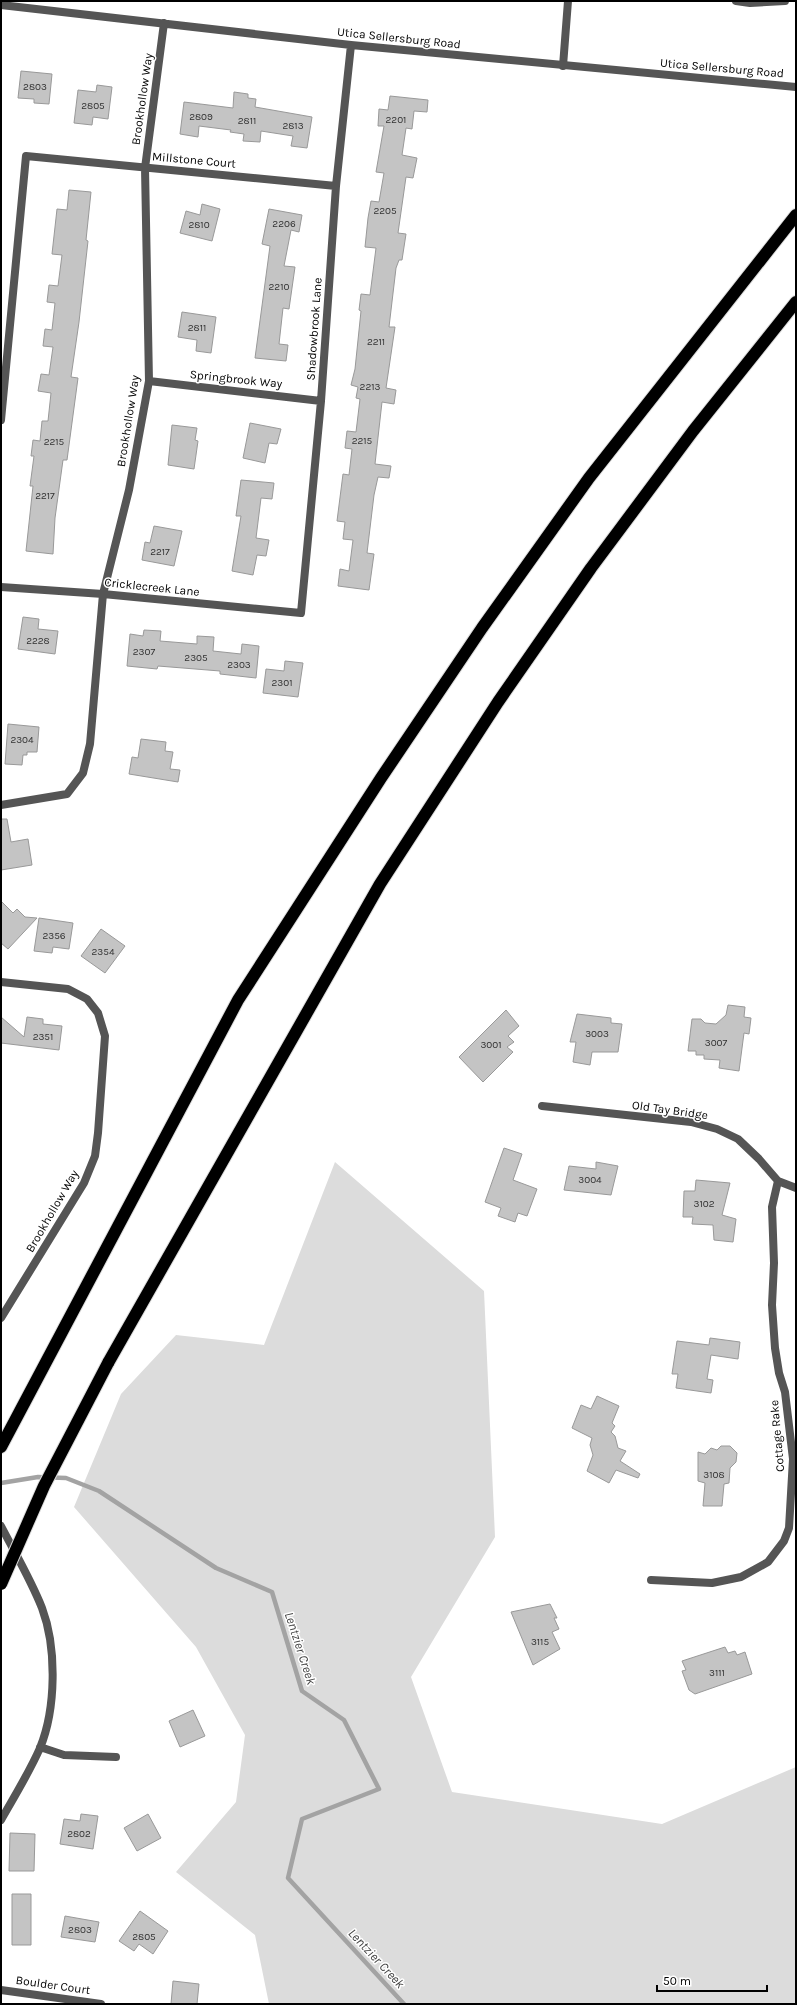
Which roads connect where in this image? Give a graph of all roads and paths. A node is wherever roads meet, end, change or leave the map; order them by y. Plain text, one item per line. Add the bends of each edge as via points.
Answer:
1 (568, 1) edge
2 (736, 1) edge
3 (785, 1) edge
4 (1, 5) edge
5 (164, 23) junction
6 (352, 45) junction
7 (563, 66) junction
8 (796, 87) edge
9 (145, 168) junction
10 (336, 186) junction
11 (796, 215) edge
12 (796, 302) edge
13 (149, 381) junction
14 (321, 401) junction
15 (1, 420) edge
16 (1, 587) edge
17 (103, 594) junction
18 (301, 613) joint
19 (1, 805) edge
20 (1, 982) edge
21 (542, 1106) dead end
22 (778, 1181) junction
23 (796, 1188) edge
24 (1, 1318) edge
25 (1, 1448) edge
26 (1, 1526) edge
27 (651, 1580) dead end
28 (1, 1584) edge
29 (40, 1747) junction
30 (116, 1757) dead end
31 (1, 1820) edge
32 (1, 1990) edge
33 (102, 2004) edge

1 - 7 street
2 - 3 street via 750,4
4 - 5 street, Utica Sellersburg Road
5 - 6 street, Utica Sellersburg Road
5 - 9 street, Brookhollow Way
6 - 7 street, Utica Sellersburg Road
6 - 10 street, Shadowbrook Lane
7 - 8 street, Utica Sellersburg Road
9 - 10 street, Millstone Court
9 - 13 street, Brookhollow Way
9 - 15 street, Millstone Court via 26,156
10 - 14 street, Shadowbrook Lane
11 - 25 highway via 589,478 482,628 238,1000
12 - 28 highway, bridge via 692,431 591,568 494,709 384,877 108,1363 44,1486
13 - 14 street, Springbrook Way
13 - 17 street, Brookhollow Way via 129,490
14 - 18 street, Shadowbrook Lane
16 - 17 street, Cricklecreek Lane
17 - 18 street, Cricklecreek Lane
17 - 19 street, Brookhollow Way via 90,744 83,772 67,794
20 - 24 street, Brookhollow Way via 68,989 87,999 98,1013 105,1036 95,1156 84,1182
21 - 22 street, Old Tay Bridge via 690,1122 717,1129 738,1138
22 - 23 street, Old Tay Bridge
22 - 27 street, Cottage Rake via 772,1207 772,1305 775,1348 785,1392 793,1459 790,1528 784,1541 768,1562 741,1577 712,1583
26 - 29 street via 42,1609 52,1661 48,1719
29 - 30 street via 64,1755
29 - 31 street
32 - 33 street, Boulder Court

